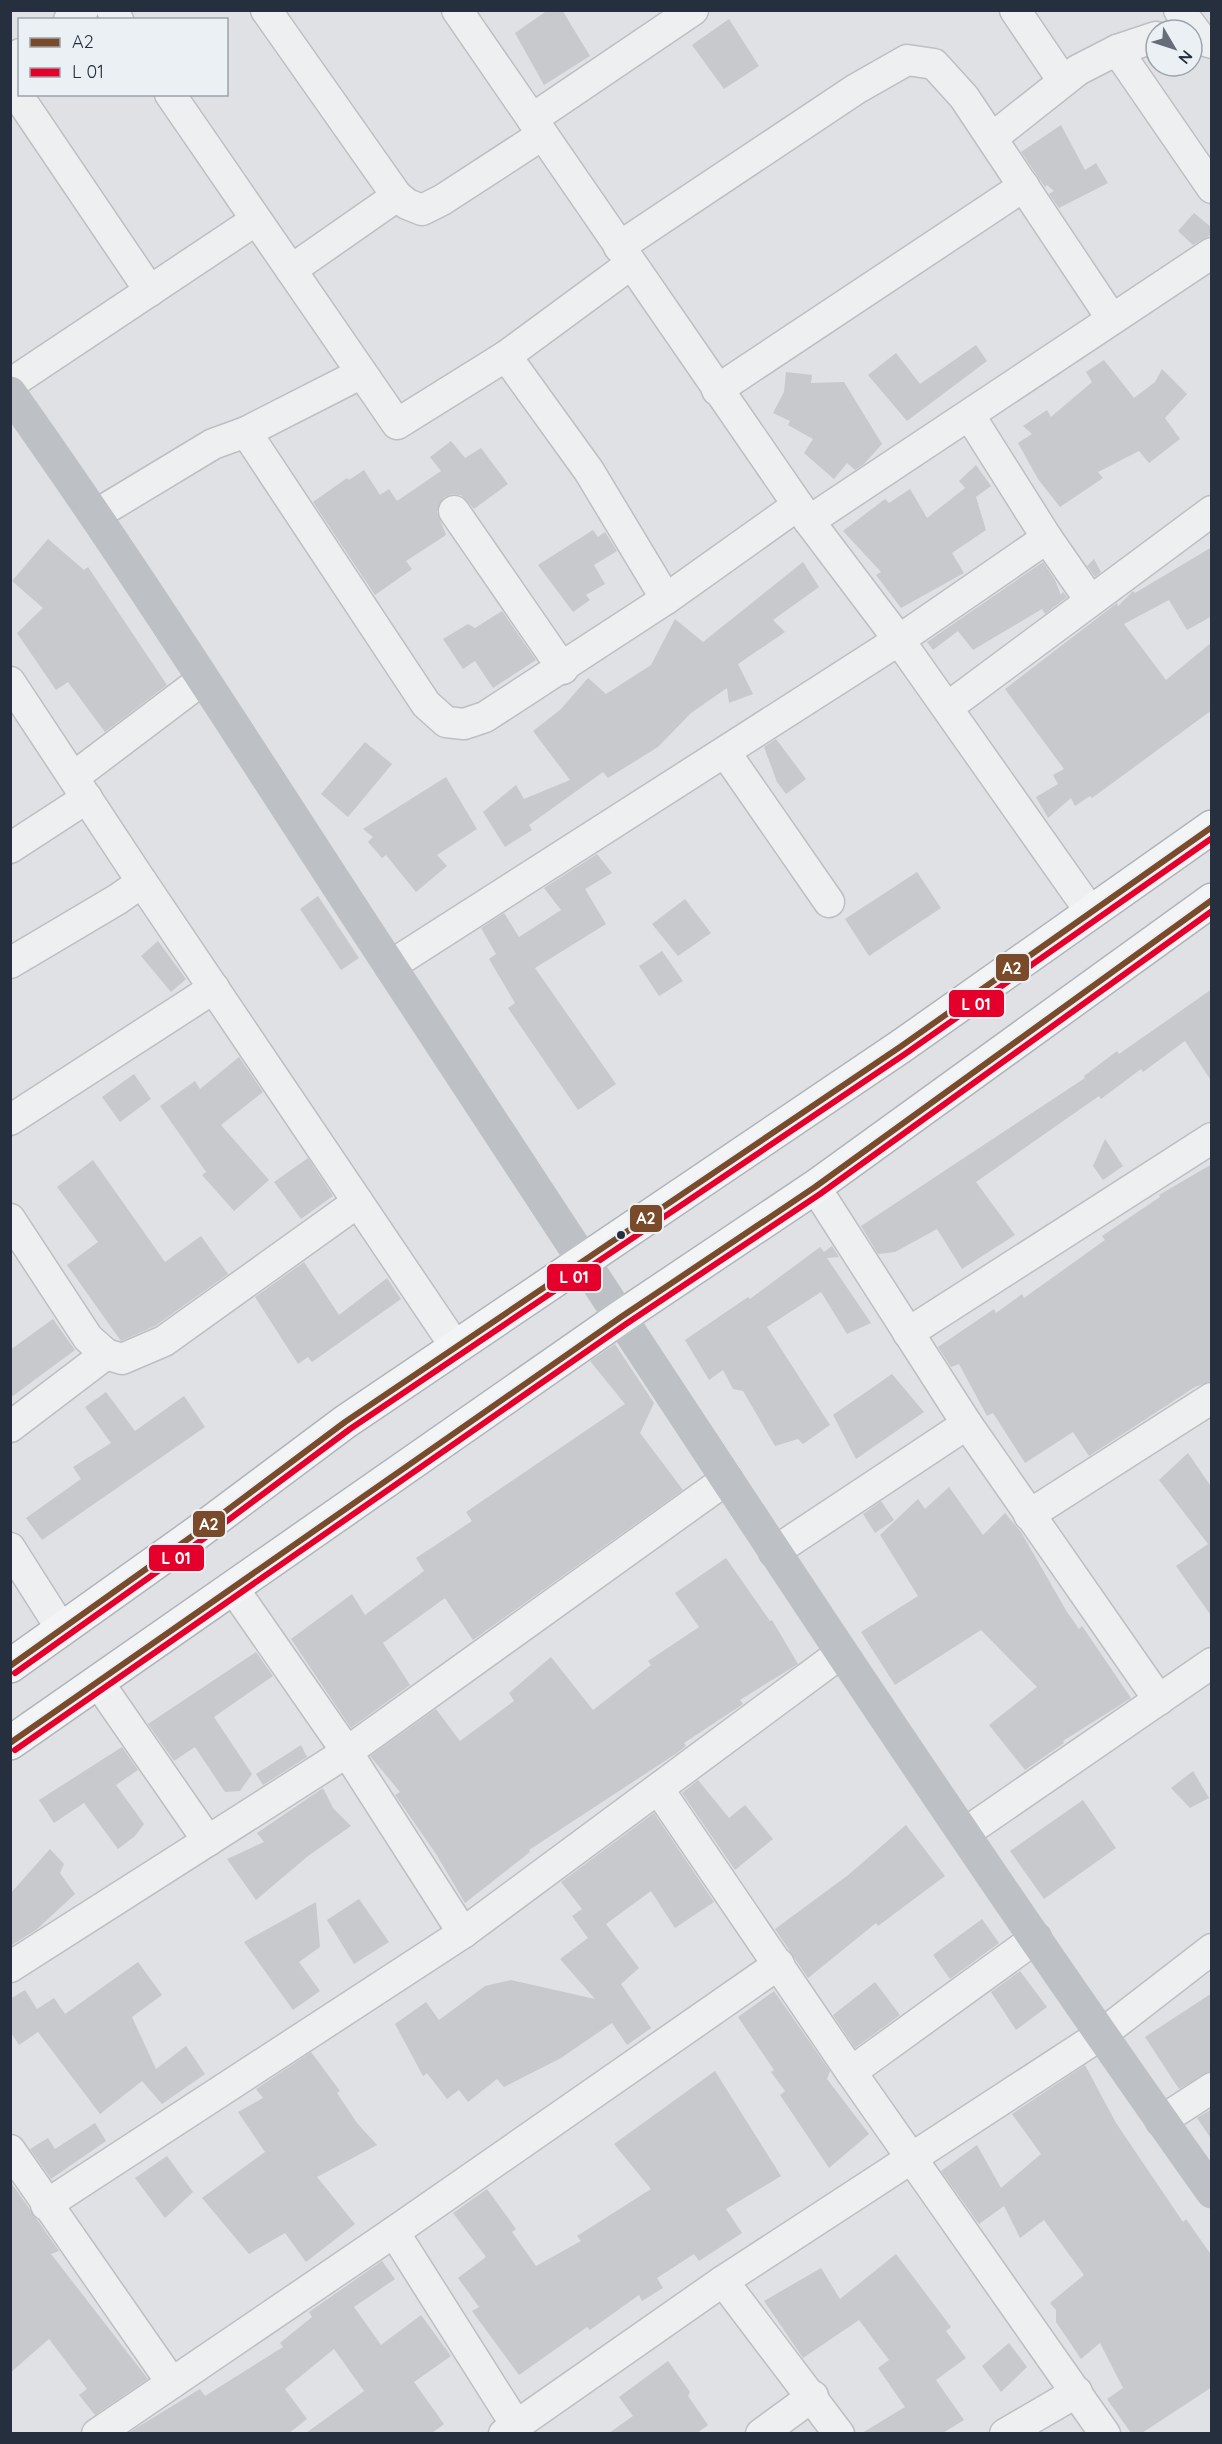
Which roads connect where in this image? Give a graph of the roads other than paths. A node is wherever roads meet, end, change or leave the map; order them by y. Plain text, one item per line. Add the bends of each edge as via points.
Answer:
1 (266, 10) edge
2 (457, 10) edge
3 (693, 10) edge
4 (1015, 10) edge
5 (663, 19) edge
6 (1144, 41) edge
7 (1117, 51) junction
8 (1063, 81) junction
9 (18, 96) edge
10 (171, 96) edge
11 (537, 127) junction
12 (992, 138) junction
13 (1024, 186) junction
14 (1212, 188) edge
15 (397, 196) junction
16 (256, 220) junction
17 (625, 255) junction
18 (1208, 264) edge
19 (291, 270) junction
20 (150, 291) junction
21 (1112, 319) junction
22 (506, 356) junction
23 (360, 374) junction
24 (10, 384) edge
25 (717, 390) junction
26 (10, 393) edge
27 (970, 417) junction
28 (246, 432) junction
29 (1212, 511) edge
30 (454, 512) dead end
31 (803, 513) junction
32 (97, 514) junction
33 (1047, 538) junction
34 (666, 599) junction
35 (1090, 600) junction
36 (899, 640) junction
37 (562, 669) junction
38 (202, 680) junction
39 (10, 682) edge
40 (948, 707) junction
41 (725, 752) junction
42 (81, 787) junction
43 (1212, 826) edge
44 (10, 848) edge
45 (142, 882) junction
46 (829, 902) dead end
47 (1209, 907) edge
48 (1090, 911) junction
49 (12, 960) edge
50 (390, 966) junction
51 (214, 988) junction
52 (10, 1120) edge
53 (1212, 1138) edge
54 (815, 1187) junction
55 (358, 1202) junction
56 (10, 1219) edge
57 (585, 1260) junction
58 (621, 1317) junction
59 (908, 1333) junction
60 (455, 1346) junction
61 (106, 1354) junction
62 (1212, 1398) edge
63 (967, 1424) junction
64 (10, 1427) edge
65 (727, 1479) junction
66 (1029, 1515) junction
67 (10, 1548) edge
68 (774, 1551) junction
69 (233, 1588) junction
70 (62, 1630) junction
71 (841, 1653) junction
72 (1212, 1663) edge
73 (10, 1666) edge
74 (98, 1682) junction
75 (1160, 1700) junction
76 (10, 1743) edge
77 (347, 1752) junction
78 (659, 1790) junction
79 (964, 1833) junction
80 (208, 1841) junction
81 (463, 1933) junction
82 (1036, 1938) junction
83 (1212, 1949) edge
84 (779, 1964) junction
85 (10, 1968) edge
86 (1102, 2034) junction
87 (851, 2072) junction
88 (1212, 2088) edge
89 (1161, 2121) junction
90 (10, 2150) edge
91 (912, 2159) junction
92 (1212, 2192) edge
93 (46, 2205) junction
94 (394, 2232) junction
95 (723, 2281) junction
96 (172, 2383) junction
97 (1077, 2392) junction
98 (813, 2396) junction
99 (525, 2426) edge
100 (97, 2433) edge
101 (761, 2433) edge
102 (839, 2433) edge
103 (1005, 2433) edge
104 (1105, 2433) edge

1 - 15 street
2 - 11 street
3 - 5 street
4 - 8 street
5 - 11 street
6 - 7 street
7 - 8 street
7 - 14 street
8 - 12 street
9 - 20 street
10 - 16 street
11 - 15 street via 442,200 422,210
11 - 17 street
12 - 13 street
12 - 17 street via 964,97 934,64 907,60 856,89
13 - 21 street
13 - 25 street
15 - 19 street
16 - 19 street
16 - 20 street
17 - 22 street
17 - 25 street
18 - 21 street
19 - 23 street
20 - 24 street
21 - 27 street
22 - 23 street via 397,424
22 - 34 street via 589,471
23 - 28 street
25 - 31 street
26 - 32 main road
27 - 31 street
27 - 33 street
28 - 32 street via 213,444
28 - 37 street via 426,704 446,722 464,724 485,717
29 - 35 street
30 - 37 street
31 - 34 street
31 - 36 street
32 - 38 main road
33 - 35 street
33 - 36 street
34 - 37 street
35 - 40 street
36 - 40 street
36 - 41 street
38 - 42 street
38 - 50 main road
39 - 42 street
40 - 48 street
41 - 46 street
41 - 50 street
42 - 44 street
42 - 45 street
43 - 48 highway
45 - 49 street
45 - 51 street
47 - 54 highway
48 - 57 highway via 918,1034
50 - 57 main road
51 - 52 street
51 - 55 street
53 - 59 street
54 - 58 highway
54 - 59 street
55 - 60 street
55 - 61 street via 164,1341 122,1359
56 - 61 street via 70,1313
57 - 58 main road
57 - 60 highway
58 - 65 main road
58 - 69 highway
59 - 63 street
60 - 70 highway
61 - 64 street
62 - 66 street
63 - 66 street
63 - 68 street
65 - 68 main road
65 - 77 street
66 - 75 street
67 - 70 street
68 - 71 main road
69 - 74 highway
69 - 77 street
70 - 73 highway
71 - 78 street
71 - 79 main road
72 - 75 street
74 - 76 highway
74 - 80 street
75 - 79 street
77 - 80 street
77 - 81 street
78 - 81 street
78 - 84 street
79 - 82 main road
80 - 85 street
81 - 93 street
82 - 86 main road
82 - 87 street
83 - 86 street
84 - 87 street
84 - 94 street
86 - 89 main road
86 - 91 street
87 - 91 street
88 - 89 street
89 - 92 main road
90 - 93 street
91 - 95 street
91 - 97 street
93 - 96 street
94 - 96 street
94 - 99 street
95 - 98 street
95 - 99 street
96 - 100 street
97 - 103 street
97 - 104 street
98 - 101 street
98 - 102 street

